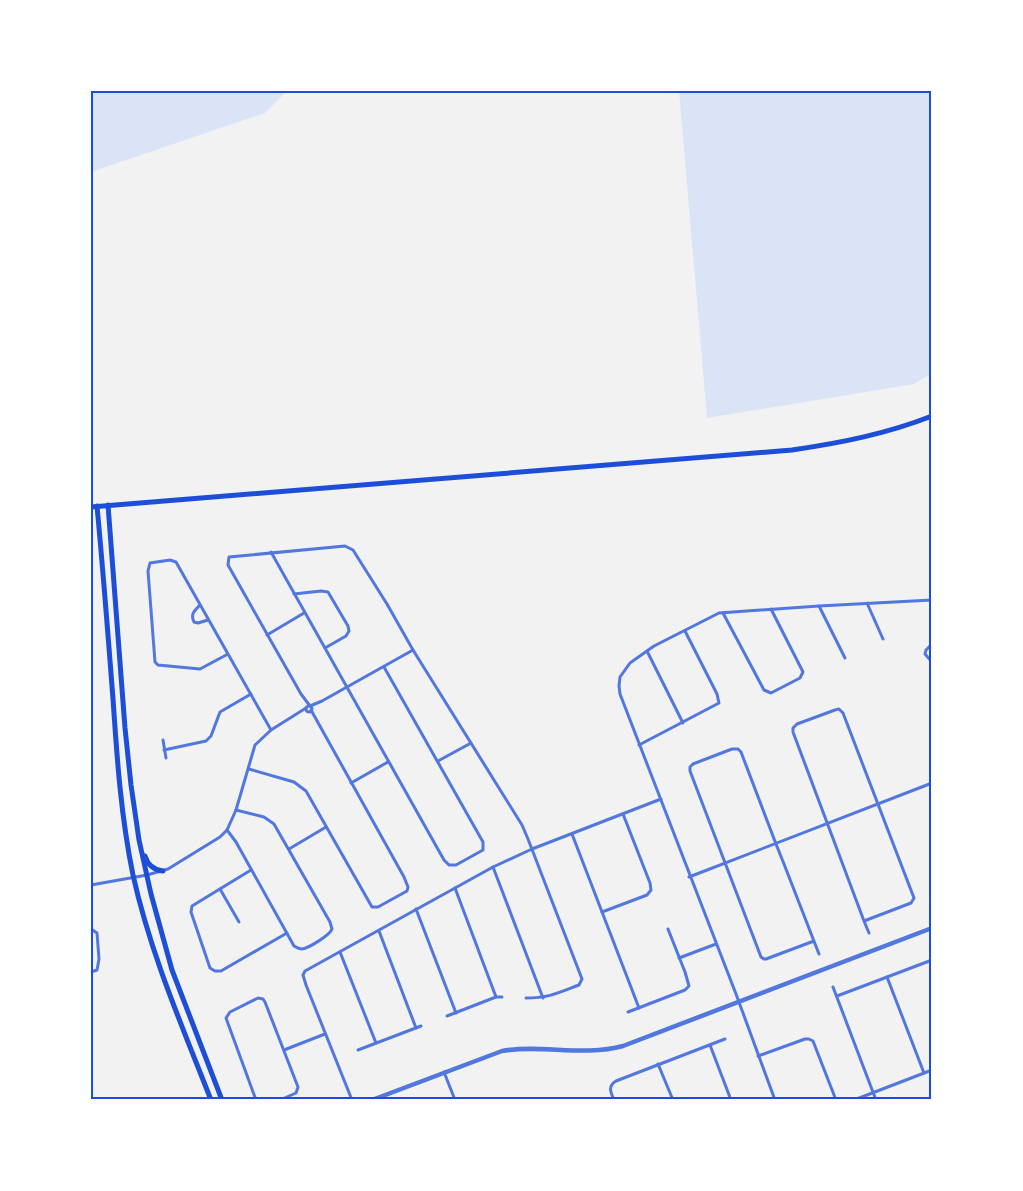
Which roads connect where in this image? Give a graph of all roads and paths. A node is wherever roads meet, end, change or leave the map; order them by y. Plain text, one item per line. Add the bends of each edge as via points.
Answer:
1 (932, 416) edge
2 (108, 506) junction
3 (94, 507) edge
4 (271, 552) junction
5 (294, 594) junction
6 (932, 600) edge
7 (867, 603) junction
8 (200, 605) junction
9 (819, 606) junction
10 (771, 609) junction
11 (723, 612) junction
12 (304, 613) junction
13 (208, 620) junction
14 (685, 631) junction
15 (267, 634) junction
16 (883, 639) dead end
17 (932, 644) edge
18 (325, 648) junction
19 (412, 650) junction
20 (646, 651) junction
21 (228, 654) junction
22 (845, 658) dead end
23 (932, 662) edge
24 (384, 667) junction
25 (346, 688) junction
26 (251, 694) junction
27 (309, 709) junction
28 (683, 723) junction
29 (271, 730) junction
30 (163, 740) dead end
31 (471, 743) junction
32 (639, 745) junction
33 (164, 750) junction
34 (166, 758) dead end
35 (438, 761) junction
36 (388, 762) junction
37 (248, 768) junction
38 (351, 783) junction
39 (932, 783) edge
40 (660, 799) junction
41 (878, 804) junction
42 (236, 810) junction
43 (623, 814) junction
44 (828, 824) junction
45 (326, 827) junction
46 (227, 830) junction
47 (572, 834) junction
48 (139, 840) junction
49 (776, 844) junction
50 (289, 849) junction
51 (532, 849) junction
52 (724, 864) junction
53 (493, 867) junction
54 (251, 870) junction
55 (163, 871) junction
56 (147, 875) junction
57 (134, 877) junction
58 (690, 877) junction
59 (91, 884) edge
60 (455, 888) junction
61 (220, 889) junction
62 (416, 909) junction
63 (602, 912) junction
64 (864, 921) junction
65 (239, 922) dead end
66 (668, 928) dead end
67 (932, 928) edge
68 (91, 929) edge
69 (378, 931) junction
70 (287, 933) junction
71 (869, 933) dead end
72 (814, 941) junction
73 (716, 944) junction
74 (340, 952) junction
75 (819, 954) dead end
76 (679, 958) junction
77 (932, 960) edge
78 (91, 972) edge
79 (887, 977) junction
80 (833, 987) dead end
81 (837, 996) junction
82 (496, 997) junction
83 (502, 997) dead end
84 (526, 998) dead end
85 (543, 998) junction
86 (738, 1002) junction
87 (639, 1008) junction
88 (628, 1012) dead end
89 (456, 1013) junction
90 (447, 1016) dead end
91 (421, 1026) dead end
92 (416, 1028) junction
93 (324, 1034) junction
94 (725, 1039) dead end
95 (376, 1044) junction
96 (710, 1045) junction
97 (284, 1050) junction
98 (358, 1050) dead end
99 (758, 1056) junction
100 (658, 1064) junction
101 (932, 1070) edge
102 (444, 1072) junction
103 (924, 1073) junction
104 (873, 1092) junction
105 (211, 1100) edge
106 (222, 1100) edge
107 (256, 1100) edge
108 (280, 1100) edge
109 (352, 1100) edge
110 (372, 1100) edge
111 (455, 1100) edge
112 (614, 1100) edge
113 (673, 1100) edge
114 (731, 1100) edge
115 (775, 1100) edge
116 (836, 1100) edge
117 (854, 1100) edge
118 (876, 1100) edge

1 - 2 main road via 860,439 792,450
2 - 3 main road
2 - 48 main road via 125,728
3 - 57 main road via 120,795
4 - 5 street
4 - 15 street via 233,555 228,560
4 - 19 street via 351,548
5 - 12 street
5 - 18 street via 328,592 348,626 346,636
6 - 7 street
7 - 9 street
7 - 16 street
8 - 13 street
8 - 13 street via 192,619 196,623
8 - 21 street via 176,562 150,563 156,662 158,665 196,670
9 - 10 street
9 - 22 street
10 - 11 street
10 - 11 street via 803,672 800,678 771,693 764,690
11 - 14 street
12 - 15 street
12 - 18 street
13 - 21 street
14 - 20 street
14 - 28 street via 720,700 717,705
15 - 27 street
17 - 23 street via 925,654
18 - 25 street
19 - 24 street
19 - 31 street
20 - 28 street
20 - 32 street via 630,664 620,677 619,686
21 - 26 street
24 - 25 street
24 - 35 street
25 - 27 street
25 - 36 street
26 - 29 street
26 - 33 street via 220,712 208,740
27 - 29 street
27 - 38 street
28 - 32 street
29 - 37 street via 255,745
30 - 33 street
31 - 35 street
31 - 51 street via 522,825
32 - 40 street
33 - 34 street
35 - 36 street via 484,844 481,851 452,866 444,860
36 - 38 street
37 - 42 street
37 - 45 street via 300,785
38 - 45 street via 404,877 407,891 372,907
39 - 41 street
40 - 43 street
40 - 58 street
41 - 44 street
41 - 44 street via 843,713 835,710 797,724 793,732
41 - 64 street via 914,898 911,903
42 - 46 street
42 - 50 street via 271,822
43 - 47 street
43 - 63 street via 651,890 647,895
44 - 49 street
44 - 64 street
45 - 50 street
46 - 54 street
46 - 55 street
47 - 51 street
47 - 63 street
48 - 55 main road via 149,864
48 - 56 main road
49 - 52 street
49 - 52 street via 738,750 732,749 693,764 690,769
49 - 72 street
50 - 70 street via 332,929 328,935 302,949 294,946
51 - 53 street
51 - 85 street via 582,979 578,985
52 - 58 street
52 - 72 street via 762,958
53 - 60 street
53 - 85 street
54 - 61 street
54 - 70 street
55 - 56 street
56 - 57 street
56 - 106 main road via 172,970
57 - 59 street
57 - 105 main road via 160,967
58 - 73 street
60 - 62 street
60 - 82 street
61 - 65 street
61 - 70 street via 194,904 191,912 212,970 221,971
62 - 69 street
62 - 89 street
63 - 87 street
64 - 71 street
66 - 76 street
67 - 86 street
68 - 78 street via 97,933 99,959 97,970
69 - 74 street
69 - 92 street
72 - 75 street
73 - 76 street
73 - 86 street
74 - 93 street via 309,968 303,975
74 - 95 street
76 - 87 street via 688,988
77 - 79 street
79 - 81 street
79 - 103 street
80 - 81 street
81 - 104 street
82 - 83 street
82 - 89 street
84 - 85 street
86 - 99 street
86 - 102 street via 616,1048 508,1050
87 - 88 street
89 - 90 street
91 - 92 street
92 - 95 street
93 - 97 street
93 - 109 street
94 - 96 street
95 - 98 street
96 - 100 street
96 - 114 street
97 - 107 street via 263,999 255,998 227,1016 226,1022
97 - 108 street via 298,1090
99 - 115 street
99 - 116 street via 810,1039
100 - 112 street via 611,1084
100 - 113 street
101 - 103 street
102 - 110 street
102 - 111 street
103 - 104 street
104 - 117 street
104 - 118 street

